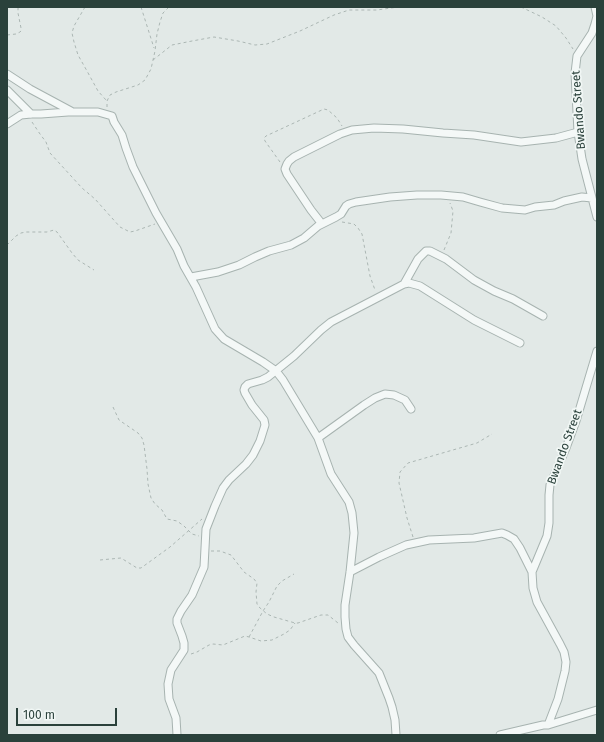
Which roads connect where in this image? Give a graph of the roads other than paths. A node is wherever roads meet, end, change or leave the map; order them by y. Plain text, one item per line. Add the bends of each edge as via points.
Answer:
1 (596, 7) edge
2 (7, 74) edge
3 (7, 90) edge
4 (72, 112) junction
5 (29, 114) junction
6 (7, 124) edge
7 (578, 132) junction
8 (592, 198) junction
9 (597, 217) edge
10 (322, 224) junction
11 (191, 277) junction
12 (404, 284) junction
13 (543, 316) dead end
14 (520, 344) dead end
15 (597, 351) edge
16 (276, 371) junction
17 (411, 409) dead end
18 (318, 438) junction
19 (350, 572) junction
20 (532, 572) junction
21 (597, 710) edge
22 (548, 725) junction
23 (177, 735) edge
24 (396, 735) edge
25 (500, 735) edge

1 - 7 street, Bwando Street via 597,16 592,33 577,56 575,73
2 - 4 street
3 - 5 street
4 - 5 street
4 - 11 street via 98,112 112,116 122,135 133,167
5 - 6 street via 21,115
7 - 8 street, Bwando Street
7 - 10 street via 556,138 521,142 403,129 352,130 294,157 285,168 294,186
8 - 9 street, Bwando Street
8 - 10 street via 582,197 525,210 502,208 447,195 396,196 349,204 341,214
10 - 11 street via 291,245 255,256 218,272
11 - 16 street via 215,329 224,339
12 - 13 street via 418,259 426,251 440,256 474,280
12 - 14 street via 420,286 474,320
12 - 16 street via 331,322
15 - 20 street, Bwando Street via 566,448 550,485 547,536
16 - 18 street
16 - 23 street via 268,378 245,387 245,393 265,425 253,456 229,480 215,506 206,529 204,568 192,595 177,619 184,650 171,670 168,684
17 - 18 street via 405,400 385,394 364,405
18 - 19 street via 331,474 349,502 352,512 354,533
19 - 20 street via 406,545 429,540 474,538 502,533 514,539
19 - 24 street via 345,604 348,637 379,673 392,707
20 - 22 street via 538,602 564,652 566,662 558,699
21 - 22 street
22 - 25 street

